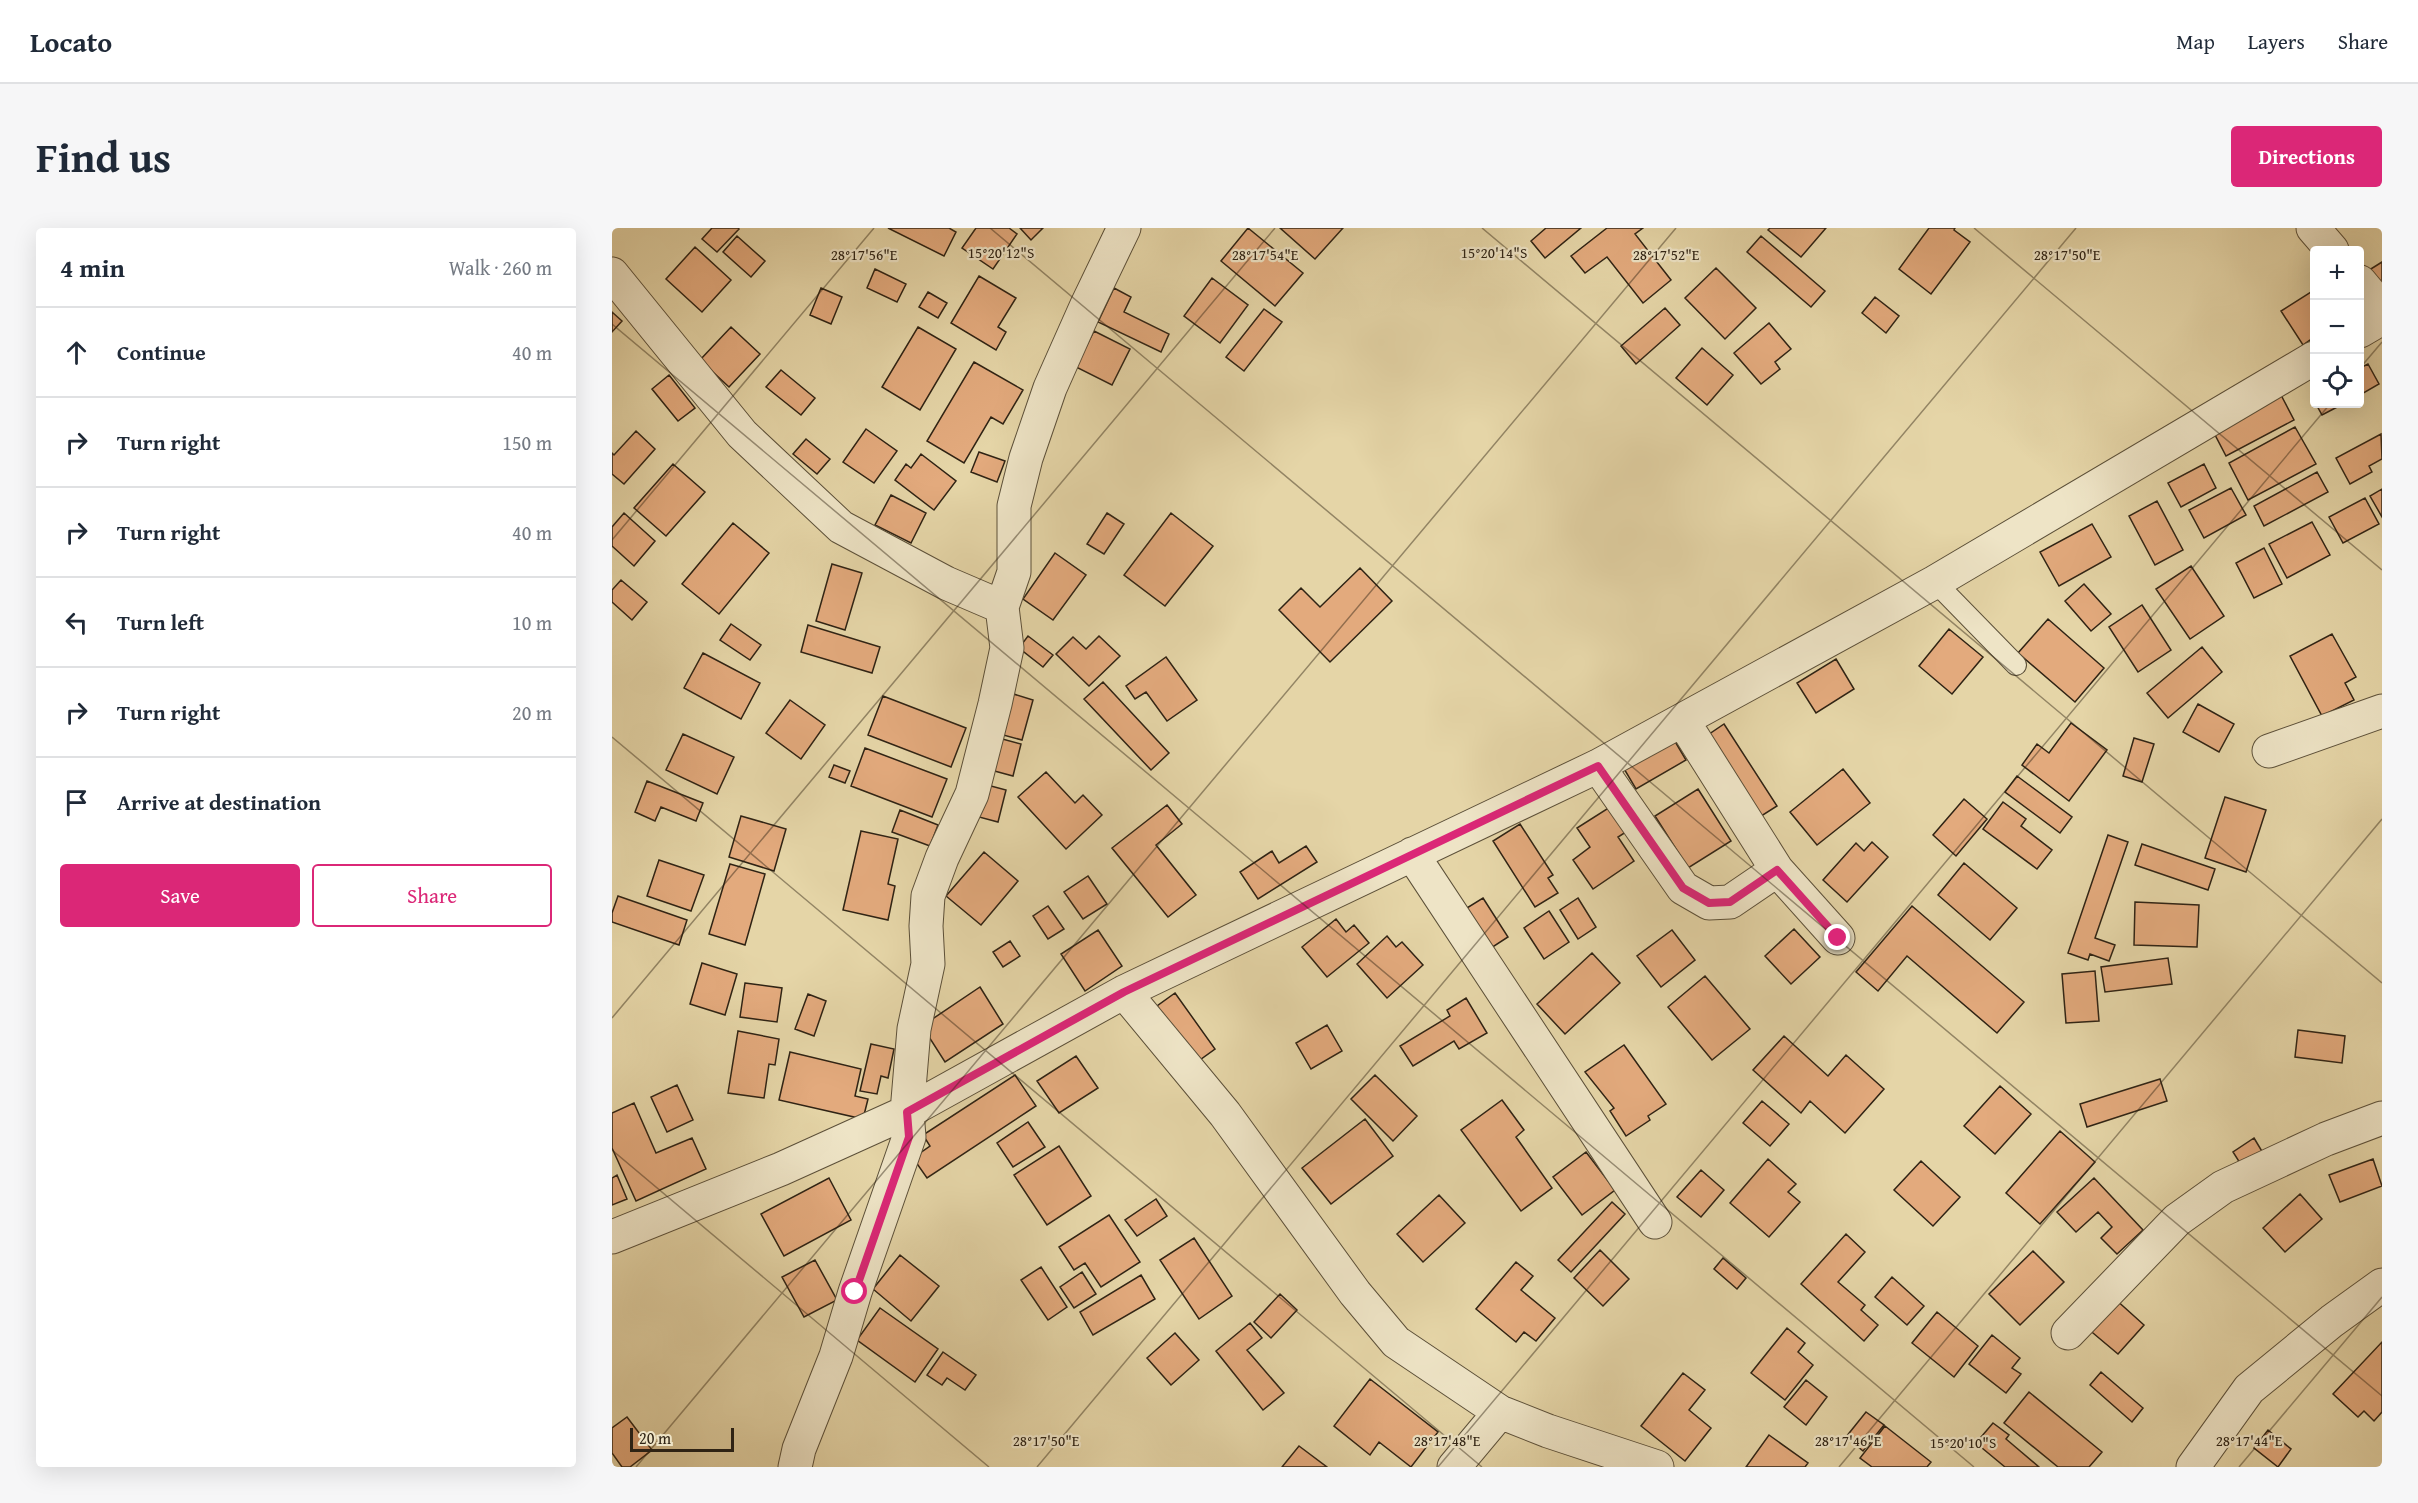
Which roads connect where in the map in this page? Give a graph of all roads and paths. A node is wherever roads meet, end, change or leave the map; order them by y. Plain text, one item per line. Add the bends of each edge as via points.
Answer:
1 (1124, 228) edge
2 (2313, 228) edge
3 (2329, 246) edge
4 (612, 274) edge
5 (2364, 291) edge
6 (2377, 321) edge
7 (2310, 360) edge
8 (1935, 582) junction
9 (1002, 607) junction
10 (2016, 665) dead end
11 (2382, 711) edge
12 (1683, 721) junction
13 (2270, 751) dead end
14 (1598, 766) junction
15 (1412, 854) junction
16 (1777, 870) junction
17 (1838, 938) dead end
18 (1124, 992) junction
19 (907, 1112) junction
20 (2382, 1118) edge
21 (1655, 1222) dead end
22 (612, 1237) edge
23 (2382, 1285) edge
24 (2068, 1333) dead end
25 (1500, 1412) junction
26 (795, 1467) edge
27 (1454, 1467) edge
28 (1657, 1467) edge
29 (2193, 1467) edge

1 - 9 street via 1050,388 1026,458 1014,506 1014,572
2 - 3 street
4 - 9 street via 742,434 841,527 946,583
5 - 6 street
7 - 8 street
8 - 10 lane
8 - 12 street
9 - 19 street via 1007,648 984,751 972,794 928,896 928,964 914,1029
11 - 13 street
12 - 14 street
12 - 16 street
14 - 15 street
14 - 16 street via 1683,888 1709,903 1730,902
15 - 18 street
15 - 21 street
16 - 17 street
18 - 19 street
18 - 25 street via 1225,1114 1355,1293 1396,1342
19 - 22 street via 781,1169
19 - 26 street via 909,1137
20 - 24 street via 2326,1139 2223,1187 2177,1220
23 - 29 street via 2249,1389
25 - 27 street
25 - 28 street

